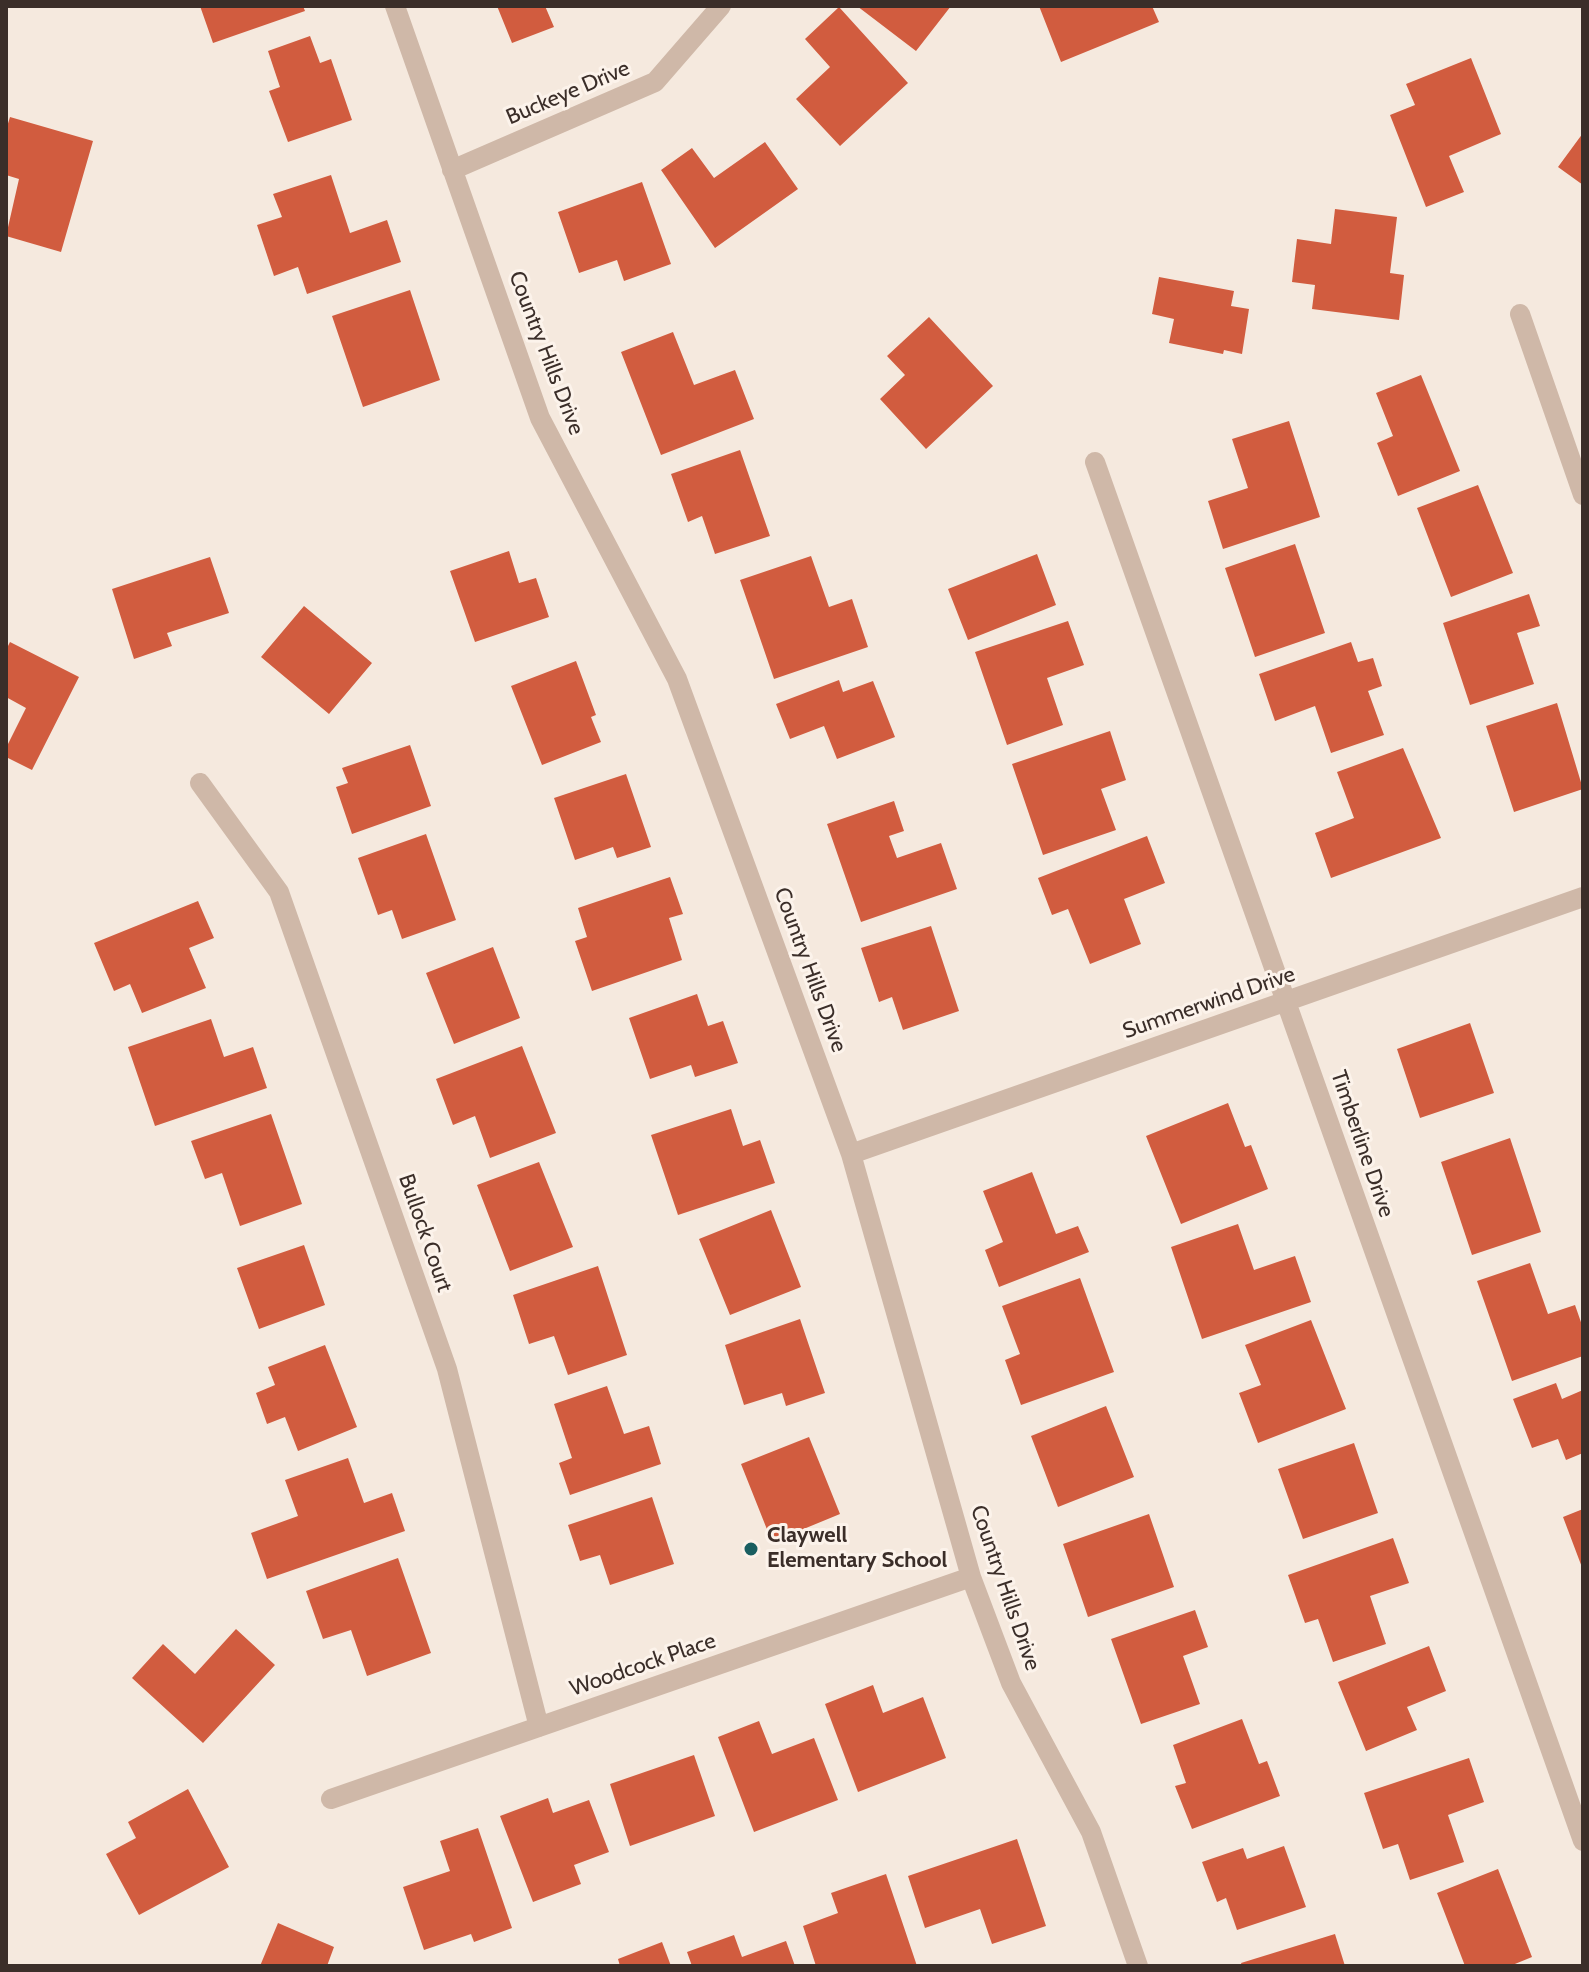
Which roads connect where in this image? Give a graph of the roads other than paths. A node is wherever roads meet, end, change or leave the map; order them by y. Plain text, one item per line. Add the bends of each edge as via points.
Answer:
1 (395, 6) edge
2 (721, 6) edge
3 (452, 170) junction
4 (1520, 314) dead end
5 (1095, 462) dead end
6 (1583, 495) edge
7 (200, 783) dead end
8 (1583, 897) edge
9 (1286, 1001) junction
10 (851, 1154) junction
11 (971, 1577) junction
12 (539, 1727) junction
13 (331, 1799) dead end
14 (1583, 1841) edge
15 (1138, 1966) edge

1 - 3 street, Country Hills Drive
2 - 3 street, Buckeye Drive via 655,82
3 - 10 street, Country Hills Drive via 540,418 677,679
4 - 6 street
5 - 9 street, Timberline Drive
7 - 12 street, Bullock Court via 279,892 447,1369
8 - 9 street, Summerwind Drive
9 - 10 street, Summerwind Drive
9 - 14 street, Timberline Drive
10 - 11 street, Country Hills Drive
11 - 12 street, Woodcock Place
11 - 15 street, Country Hills Drive via 1011,1683 1091,1832
12 - 13 street, Woodcock Place

